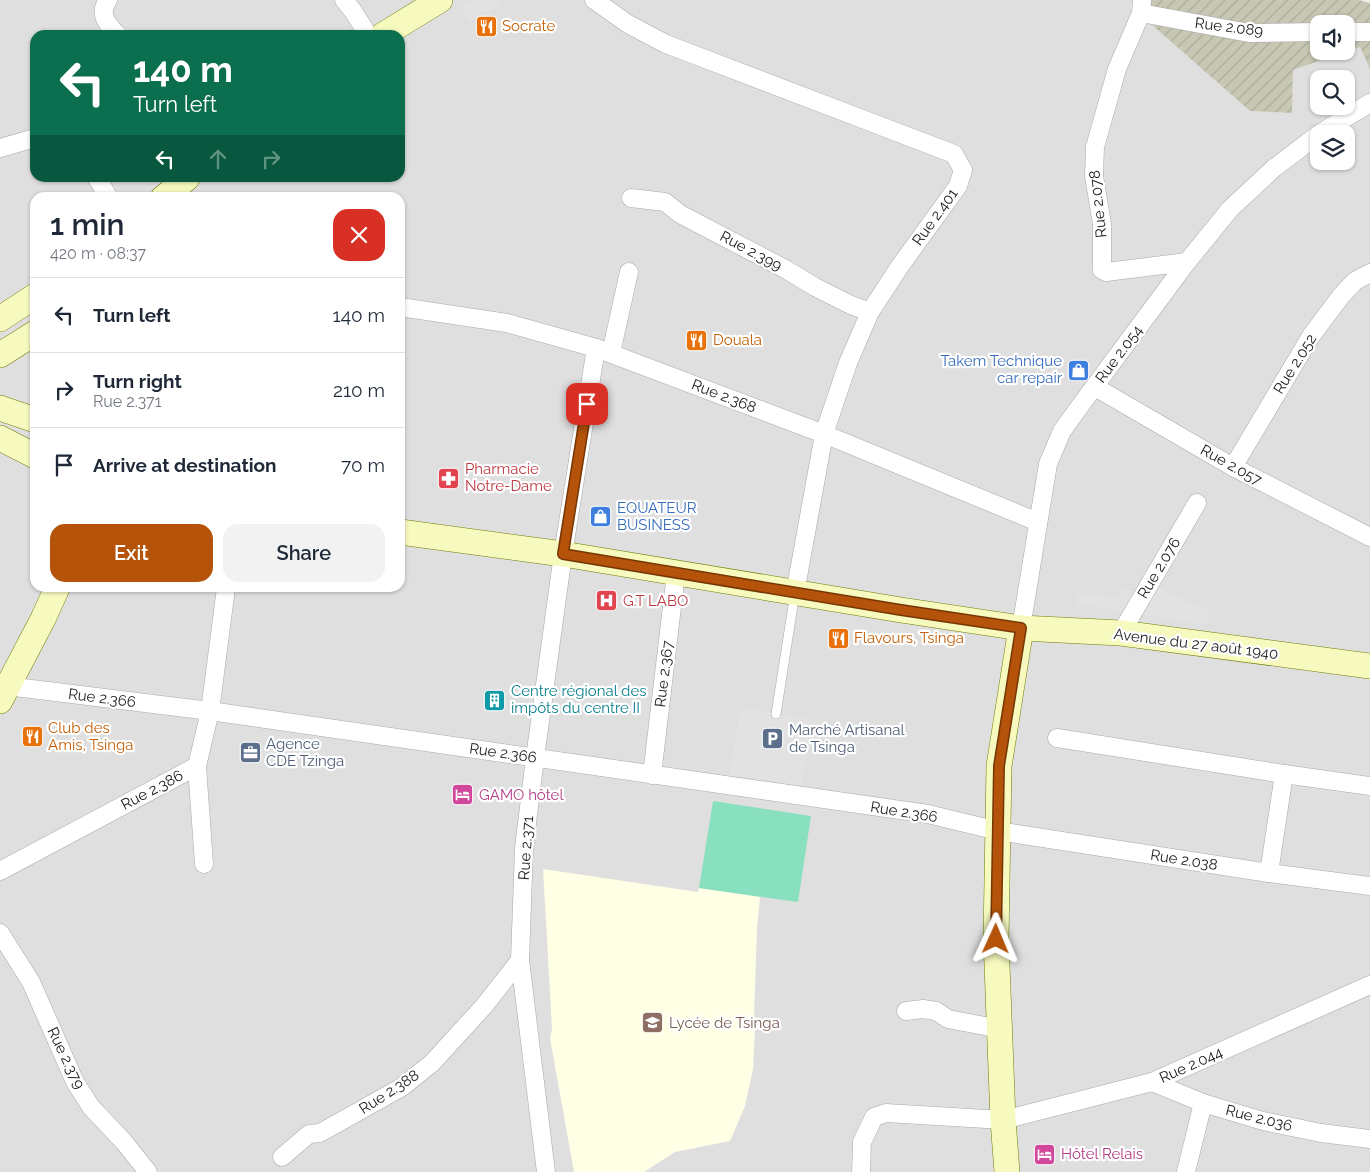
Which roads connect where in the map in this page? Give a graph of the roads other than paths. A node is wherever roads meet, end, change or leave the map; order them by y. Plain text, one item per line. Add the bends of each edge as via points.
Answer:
1 (108, 0) edge
2 (344, 0) edge
3 (440, 0) edge
4 (594, 0) edge
5 (1141, 7) edge
6 (114, 30) edge
7 (365, 30) edge
8 (391, 30) edge
9 (1310, 32) edge
10 (1355, 32) edge
11 (1370, 32) edge
12 (1370, 103) edge
13 (1334, 125) edge
14 (30, 139) edge
15 (1310, 141) edge
16 (0, 148) edge
17 (182, 182) edge
18 (171, 192) edge
19 (630, 198) dead end
20 (1187, 262) junction
21 (629, 272) dead end
22 (1370, 273) edge
23 (30, 299) edge
24 (405, 308) edge
25 (870, 312) junction
26 (0, 319) edge
27 (30, 336) edge
28 (603, 351) junction
29 (0, 355) edge
30 (1095, 387) junction
31 (0, 408) edge
32 (30, 418) edge
33 (824, 434) junction
34 (0, 438) edge
35 (30, 453) edge
36 (1233, 467) junction
37 (1197, 503) dead end
38 (1038, 522) junction
39 (405, 533) edge
40 (1370, 538) edge
41 (563, 554) junction
42 (676, 573) junction
43 (55, 592) edge
44 (225, 592) edge
45 (795, 593) junction
46 (1021, 628) junction
47 (1121, 633) junction
48 (1370, 666) edge
49 (3, 694) edge
50 (210, 711) junction
51 (776, 714) dead end
52 (1056, 738) dead end
53 (535, 758) junction
54 (198, 766) junction
55 (1284, 774) junction
56 (652, 775) junction
57 (1370, 786) edge
58 (998, 831) junction
59 (204, 864) dead end
60 (0, 871) edge
61 (1269, 874) junction
62 (1370, 886) edge
63 (0, 933) edge
64 (520, 960) junction
65 (1370, 985) edge
66 (906, 1011) dead end
67 (1000, 1029) junction
68 (1152, 1082) junction
69 (1203, 1103) junction
70 (1003, 1120) junction
71 (1370, 1138) edge
72 (282, 1157) dead end
73 (148, 1172) edge
74 (546, 1172) edge
75 (861, 1172) edge
76 (1007, 1172) edge
77 (1186, 1172) edge

1 - 6 street via 104,16
2 - 7 street
3 - 8 main road
4 - 25 street, Rue 2.401 via 628,24 666,44 954,154 963,170 958,186
5 - 9 street, Rue 2.089 via 1249,32
5 - 20 street, Rue 2.078 via 1117,69 1095,147 1094,176 1102,224 1102,270
10 - 11 street
12 - 13 street, Rue 2.054
14 - 16 street
15 - 20 street, Rue 2.054 via 1274,168 1230,209
17 - 18 main road
19 - 25 street, Rue 2.399 via 664,202 680,214 815,287
20 - 30 street, Rue 2.054
21 - 28 street, Rue 2.371
22 - 36 street, Rue 2.052 via 1345,291 1311,336
23 - 26 main road
24 - 28 street, Rue 2.368 via 507,323
25 - 33 street, Rue 2.401 via 848,363
27 - 29 main road
28 - 33 street, Rue 2.368
28 - 41 street, Rue 2.371
30 - 36 street, Rue 2.057
30 - 38 street, Rue 2.054 via 1062,431 1048,464
31 - 32 main road
33 - 38 street, Rue 2.368
33 - 45 street, Rue 2.401
34 - 35 main road
36 - 40 street, Rue 2.057
37 - 47 street, Rue 2.076
38 - 46 street, Rue 2.054
39 - 41 main road, Avenue du 27 août 1940
41 - 42 main road, Avenue du 27 août 1940
41 - 53 street, Rue 2.371
42 - 45 main road, Avenue du 27 août 1940
42 - 56 street, Rue 2.367
43 - 49 main road
44 - 50 street, Rue 2.386
45 - 46 main road, Avenue du 27 août 1940
45 - 51 lane
46 - 47 main road, Avenue du 27 août 1940
46 - 58 main road via 999,766
47 - 48 main road, Avenue du 27 août 1940
49 - 50 street, Rue 2.366
50 - 53 street, Rue 2.366
50 - 54 street, Rue 2.386
52 - 55 street
53 - 56 street, Rue 2.366
53 - 64 street, Rue 2.371 via 524,848
54 - 59 street
54 - 60 street, Rue 2.386
55 - 57 street
55 - 61 street
56 - 58 street, Rue 2.366 via 764,785 928,814
58 - 61 street, Rue 2.038
58 - 67 main road via 996,939
61 - 62 street, Rue 2.038
63 - 73 street, Rue 2.379 via 31,982 74,1082 91,1107
64 - 72 street, Rue 2.388 via 484,1006 432,1063 402,1087 320,1132 309,1134
64 - 74 street, Rue 2.371
65 - 68 street, Rue 2.044
66 - 67 street via 936,1011 948,1019
67 - 70 main road
68 - 69 street, Rue 2.036
68 - 70 street, Rue 2.044
69 - 71 street, Rue 2.036 via 1263,1121 1321,1133
69 - 77 street
70 - 75 street, Rue 2.044 via 886,1113 874,1117 862,1142
70 - 76 main road

